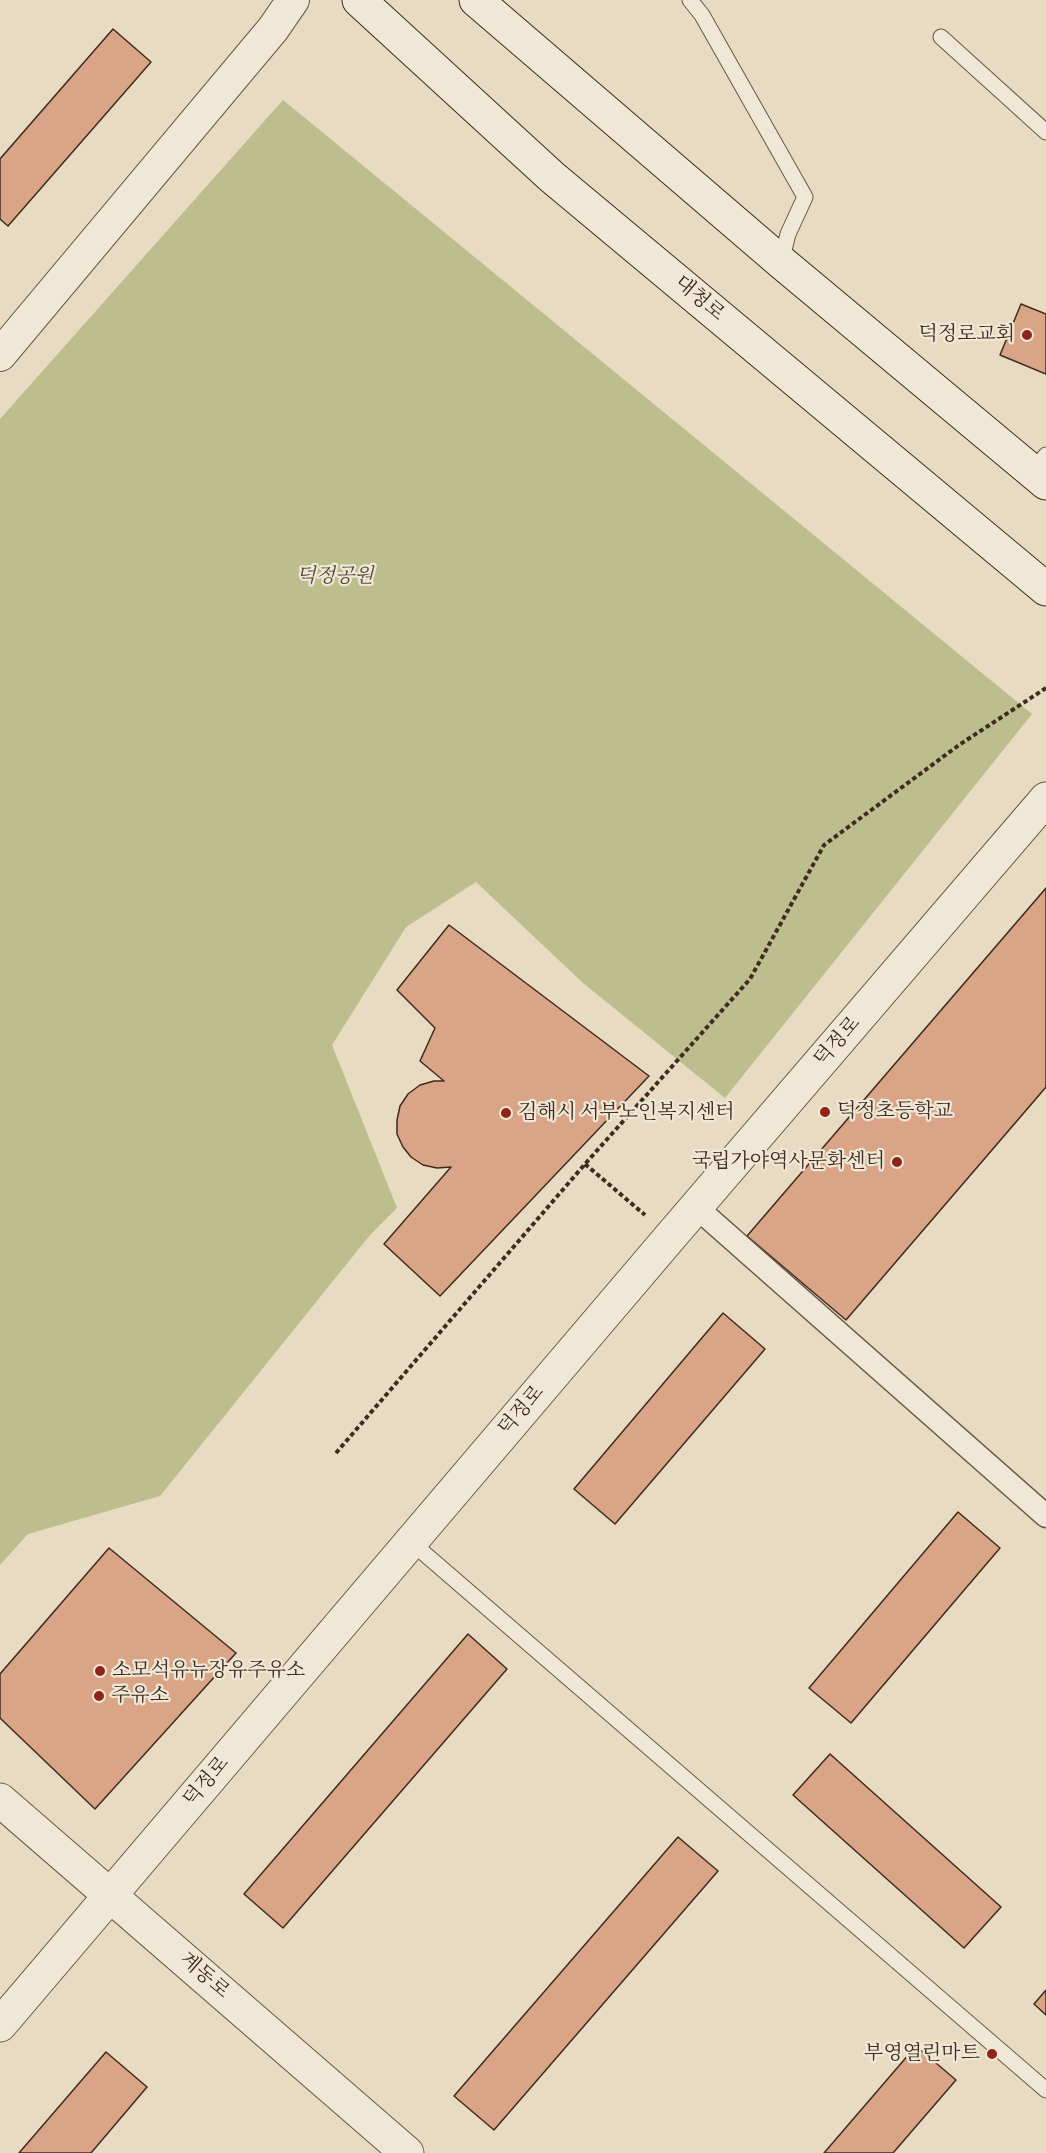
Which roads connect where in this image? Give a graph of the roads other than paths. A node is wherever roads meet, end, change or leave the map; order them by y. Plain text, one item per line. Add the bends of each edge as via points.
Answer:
1 (292, 0) edge
2 (359, 0) edge
3 (476, 0) edge
4 (690, 0) edge
5 (941, 37) dead end
6 (1046, 132) edge
7 (781, 262) junction
8 (0, 355) edge
9 (1041, 470) edge
10 (1046, 589) edge
11 (1046, 799) edge
12 (696, 1207) junction
13 (1046, 1516) edge
14 (411, 1542) junction
15 (0, 1800) edge
16 (111, 1896) junction
17 (0, 2025) edge
18 (1046, 2090) edge
19 (407, 2153) edge

1 - 8 street via 273,29
2 - 10 street, 대청로 via 552,177
3 - 7 street
4 - 7 lane via 805,196
5 - 6 lane
7 - 9 street
11 - 12 street, 덕정로
12 - 13 street
12 - 14 street, 덕정로
14 - 16 street, 덕정로
14 - 18 lane
15 - 16 street, 계동로
16 - 17 street, 덕정로
16 - 19 street, 계동로

